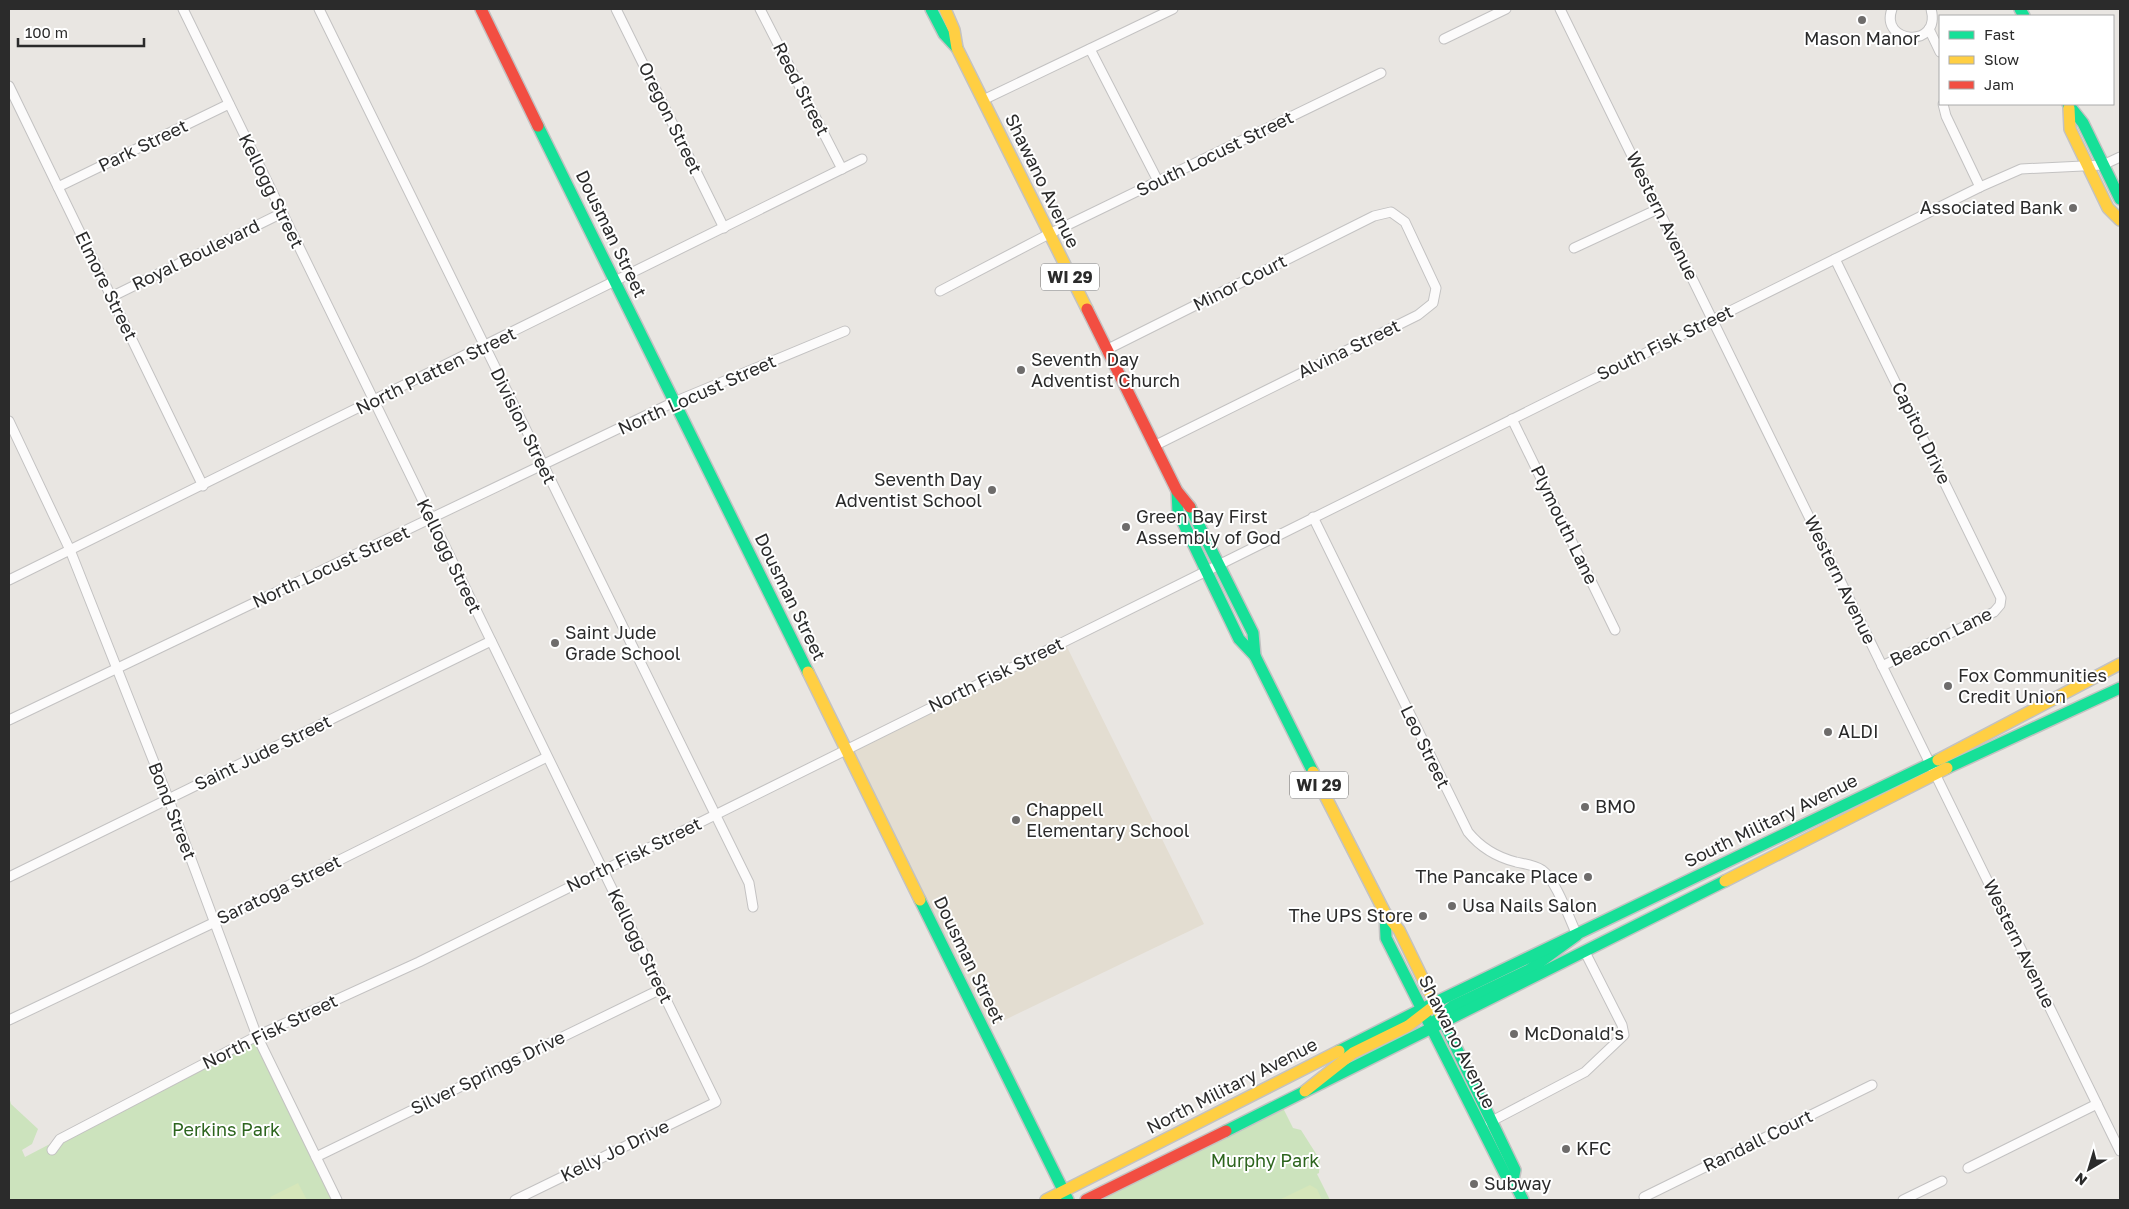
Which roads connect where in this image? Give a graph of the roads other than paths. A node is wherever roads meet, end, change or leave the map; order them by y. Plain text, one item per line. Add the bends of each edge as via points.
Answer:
1 (183, 9) edge
2 (319, 9) edge
3 (481, 9) edge
4 (616, 9) edge
5 (760, 9) edge
6 (931, 9) edge
7 (945, 9) edge
8 (1173, 9) edge
9 (1506, 9) edge
10 (1560, 9) edge
11 (1892, 9) edge
12 (1931, 9) edge
13 (1931, 32) junction
14 (1444, 39) dead end
15 (957, 48) junction
16 (1090, 49) junction
17 (1939, 50) edge
18 (1381, 73) dead end
19 (9, 86) edge
20 (983, 100) junction
21 (229, 104) junction
22 (1943, 105) edge
23 (2068, 106) edge
24 (2120, 157) edge
25 (862, 159) dead end
26 (2103, 165) junction
27 (2088, 166) junction
28 (842, 170) junction
29 (1158, 181) junction
30 (1980, 187) junction
31 (58, 188) junction
32 (2120, 199) edge
33 (1658, 209) junction
34 (282, 213) junction
35 (1374, 216) joint
36 (2120, 220) edge
37 (724, 228) junction
38 (1049, 234) junction
39 (1574, 248) dead end
40 (1835, 259) junction
41 (615, 282) junction
42 (940, 292) dead end
43 (111, 297) junction
44 (1713, 320) junction
45 (845, 331) dead end
46 (484, 347) junction
47 (1106, 350) junction
48 (374, 402) junction
49 (674, 402) junction
50 (1512, 419) junction
51 (9, 421) edge
52 (1154, 446) junction
53 (543, 466) junction
54 (203, 486) junction
55 (1177, 491) junction
56 (1313, 517) junction
57 (431, 519) junction
58 (70, 550) junction
59 (1219, 564) junction
60 (1206, 571) junction
61 (9, 580) edge
62 (1999, 608) joint
63 (1615, 630) dead end
64 (490, 641) junction
65 (1255, 656) junction
66 (2120, 664) edge
67 (1882, 666) junction
68 (117, 668) junction
69 (2120, 688) edge
70 (9, 720) edge
71 (846, 750) junction
72 (547, 757) junction
73 (1933, 769) junction
74 (169, 800) junction
75 (715, 814) junction
76 (603, 870) junction
77 (9, 877) edge
78 (753, 907) dead end
79 (1385, 913) junction
80 (213, 923) junction
81 (1577, 935) junction
82 (1585, 952) junction
83 (660, 989) junction
84 (1434, 1003) junction
85 (1422, 1012) junction
86 (1442, 1018) junction
87 (9, 1020) edge
88 (1430, 1028) junction
89 (257, 1036) junction
90 (1872, 1085) dead end
91 (1304, 1091) junction
92 (716, 1102) joint
93 (2097, 1104) junction
94 (1492, 1120) junction
95 (1480, 1126) junction
96 (52, 1150) dead end
97 (2120, 1152) edge
98 (316, 1157) junction
99 (1968, 1168) dead end
100 (1513, 1180) junction
101 (1942, 1181) dead end
102 (1066, 1196) edge
103 (1645, 1199) edge
104 (337, 1200) edge
105 (514, 1200) edge
106 (1046, 1200) edge
107 (1086, 1200) edge
108 (1523, 1200) edge
109 (1903, 1200) edge

1 - 21 street, Kellogg Street
2 - 46 street, Division Street
3 - 41 main road, Dousman Street
4 - 37 street, Oregon Street
5 - 28 street, Reed Street
6 - 15 main road, Shawano Avenue / WI 29 via 944,34
7 - 15 main road, Shawano Avenue / WI 29
8 - 16 street
9 - 14 street
10 - 33 street, Western Avenue
11 - 13 street via 1890,19 1903,36 1917,37
12 - 13 street
13 - 17 street
15 - 20 main road, Shawano Avenue / WI 29
16 - 20 street
16 - 29 street
18 - 29 street, South Locust Street
19 - 31 street, Elmore Street
20 - 38 main road, Shawano Avenue / WI 29
21 - 31 street, Park Street
21 - 34 street, Kellogg Street
22 - 30 street
23 - 26 main road via 2083,123
23 - 27 main road via 2070,128
24 - 26 street, South Fisk Street
25 - 28 street, North Platten Street
26 - 27 street, South Fisk Street
26 - 32 main road
27 - 30 street, South Fisk Street via 2021,169
27 - 36 main road via 2108,208
28 - 37 street, North Platten Street
29 - 38 street, South Locust Street
30 - 40 street, South Fisk Street
31 - 43 street, Elmore Street
33 - 39 street
33 - 44 street, Western Avenue
34 - 43 street, Royal Boulevard
34 - 48 street, Kellogg Street
35 - 47 street, Minor Court
35 - 52 street, Alvina Street via 1391,212 1405,222 1436,288 1433,303 1418,315
37 - 41 street, North Platten Street
38 - 42 street
38 - 47 main road, Shawano Avenue / WI 29
40 - 44 street, South Fisk Street
40 - 62 street, Capitol Drive via 2001,594
41 - 46 street, North Platten Street
41 - 49 main road, Dousman Street
43 - 54 street, Elmore Street
44 - 50 street, South Fisk Street
44 - 67 street, Western Avenue
45 - 49 street, North Locust Street
46 - 48 street, North Platten Street
46 - 53 street, Division Street
47 - 52 main road, Shawano Avenue / WI 29
48 - 54 street, North Platten Street
48 - 57 street, Kellogg Street
49 - 53 street, North Locust Street
49 - 71 main road, Dousman Street
50 - 56 street, South Fisk Street
50 - 63 street, Plymouth Lane
51 - 58 street, Bond Street
52 - 55 main road, Shawano Avenue / WI 29
53 - 57 street, North Locust Street
53 - 75 street, Division Street
54 - 58 street, North Platten Street
55 - 59 main road, Shawano Avenue / WI 29 via 1190,506
55 - 60 main road, Shawano Avenue / WI 29 via 1178,512
56 - 59 street, South Fisk Street
56 - 81 street, Leo Street via 1465,827 1475,841 1492,854 1544,871
57 - 64 street, Kellogg Street
57 - 68 street, North Locust Street
58 - 61 street, North Platten Street
58 - 68 street, Bond Street
59 - 60 street, North Fisk Street
59 - 65 main road, Shawano Avenue / WI 29 via 1253,633
60 - 65 main road, Shawano Avenue / WI 29 via 1239,640
60 - 71 street, North Fisk Street
62 - 67 street, Beacon Lane
64 - 72 street, Kellogg Street
64 - 74 street, Saint Jude Street
65 - 79 main road, Shawano Avenue / WI 29
66 - 73 main road, South Military Avenue
67 - 73 street, Western Avenue
68 - 70 street, North Locust Street
68 - 74 street, Bond Street
69 - 73 main road, South Military Avenue
71 - 75 street, North Fisk Street
71 - 102 main road, Dousman Street
72 - 76 street, Kellogg Street
72 - 80 street, Saratoga Street
73 - 81 main road, South Military Avenue via 1833,809
73 - 82 main road, South Military Avenue
73 - 93 street, Western Avenue
74 - 77 street, Saint Jude Street
74 - 80 street, Bond Street
75 - 76 street, North Fisk Street
75 - 78 street, Division Street via 749,884
76 - 83 street, Kellogg Street
76 - 89 street, North Fisk Street via 419,962
79 - 84 main road, Shawano Avenue / WI 29 via 1399,930
79 - 85 main road, Shawano Avenue / WI 29 via 1386,938
80 - 87 street, Saratoga Street
80 - 89 street, Bond Street
81 - 84 main road, South Military Avenue
81 - 86 main road via 1529,970 1453,1006
82 - 86 main road, South Military Avenue
82 - 94 street via 1624,1035 1586,1072
83 - 92 street, Kellogg Street
83 - 98 street, Silver Springs Drive
84 - 85 main road, North Military Avenue
84 - 86 main road, Shawano Avenue / WI 29
85 - 88 main road, Shawano Avenue / WI 29
85 - 91 main road via 1404,1028 1353,1053
85 - 102 main road, North Military Avenue
86 - 88 main road, North Military Avenue
86 - 94 main road, Shawano Avenue / WI 29
88 - 91 main road, North Military Avenue
88 - 95 main road, Shawano Avenue / WI 29
89 - 96 street, North Fisk Street via 60,1140
89 - 98 street, Bond Street
90 - 103 street, Randall Court
91 - 107 main road, North Military Avenue
92 - 105 street, Kelly Jo Drive
93 - 97 street, Western Avenue
93 - 99 street
94 - 95 street
94 - 100 main road, Shawano Avenue / WI 29 via 1515,1170
95 - 100 main road, Shawano Avenue / WI 29 via 1505,1174
98 - 104 street, Bond Street
100 - 108 main road, Shawano Avenue / WI 29
101 - 109 street
102 - 106 main road, North Military Avenue

